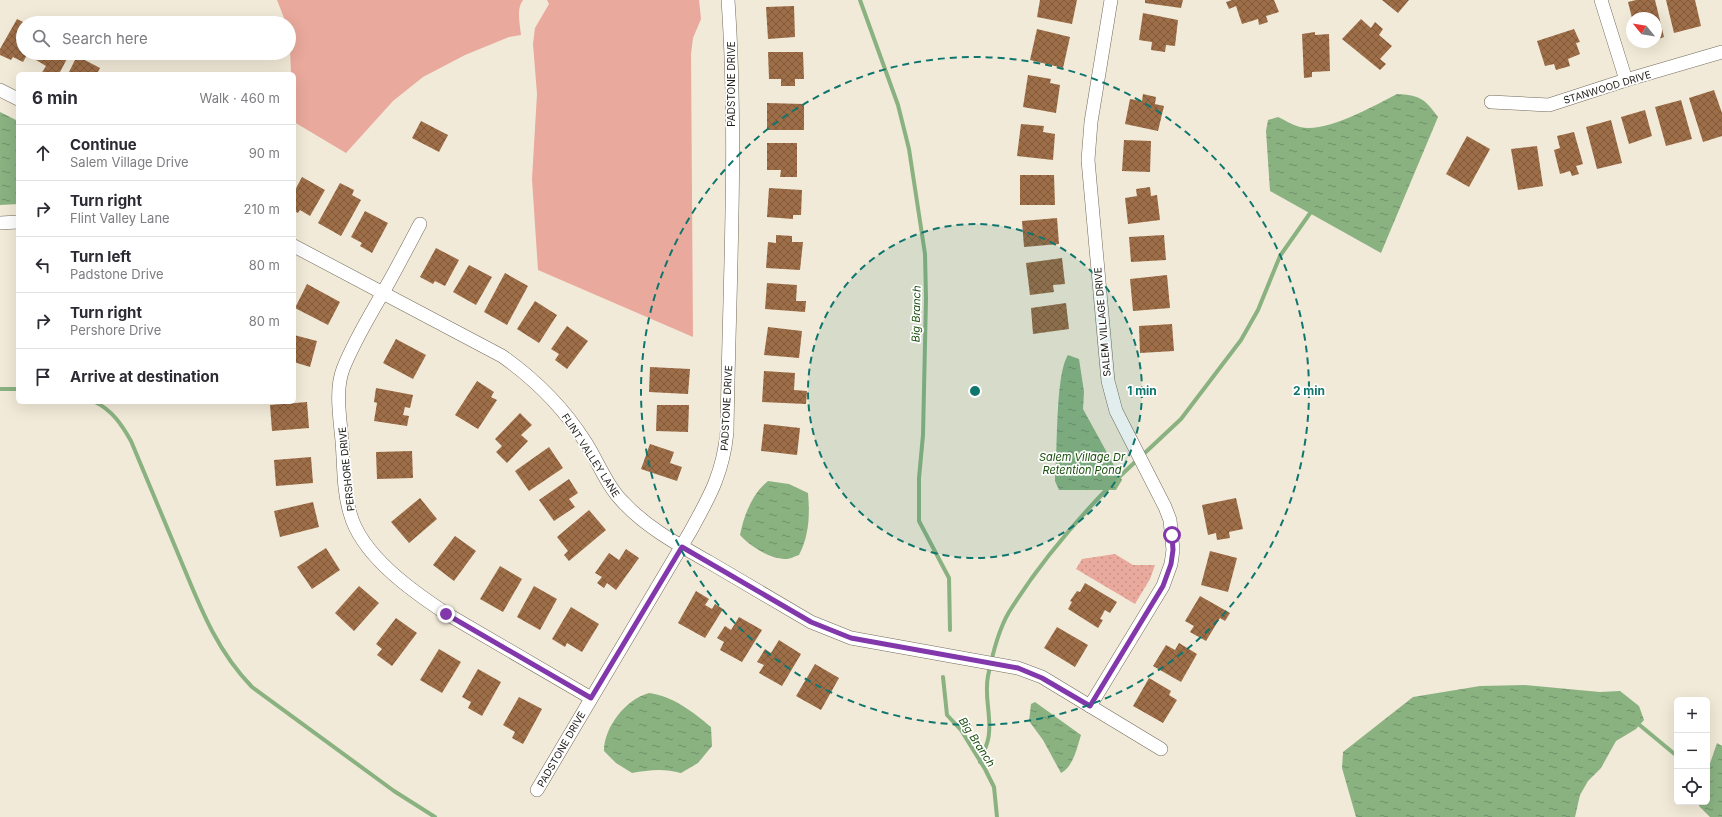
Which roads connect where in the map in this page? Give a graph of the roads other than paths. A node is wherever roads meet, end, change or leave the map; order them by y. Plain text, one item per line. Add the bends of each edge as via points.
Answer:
1 (728, 0) edge
2 (1111, 0) edge
3 (1601, 0) edge
4 (1722, 52) edge
5 (1626, 80) junction
6 (0, 90) edge
7 (16, 98) edge
8 (1491, 102) dead end
9 (16, 222) edge
10 (0, 223) edge
11 (420, 224) dead end
12 (296, 247) edge
13 (382, 292) junction
14 (682, 547) junction
15 (591, 698) junction
16 (1090, 706) junction
17 (1161, 749) dead end
18 (537, 790) dead end

1 - 14 street, PADSTONE DRIVE via 732,169 727,432 722,466 716,482
2 - 16 street, SALEM VILLAGE DRIVE via 1091,122 1088,160 1108,381 1116,411 1170,520 1173,550 1163,586
3 - 5 street
4 - 5 street, STANWOOD DRIVE
5 - 8 street, STANWOOD DRIVE via 1549,105
6 - 7 street
9 - 10 street
11 - 13 street, PERSHORE DRIVE
12 - 13 street, FLINT VALLEY LANE
13 - 14 street, FLINT VALLEY LANE via 502,356 522,370 544,389 567,415 622,501 643,521
13 - 15 street, PERSHORE DRIVE via 342,370 340,387 346,494 357,533 377,559 426,600
14 - 15 street, PADSTONE DRIVE
14 - 16 street, FLINT VALLEY LANE via 832,632 851,638 1018,668 1042,678
15 - 18 street, PADSTONE DRIVE
16 - 17 street, FLINT VALLEY LANE

